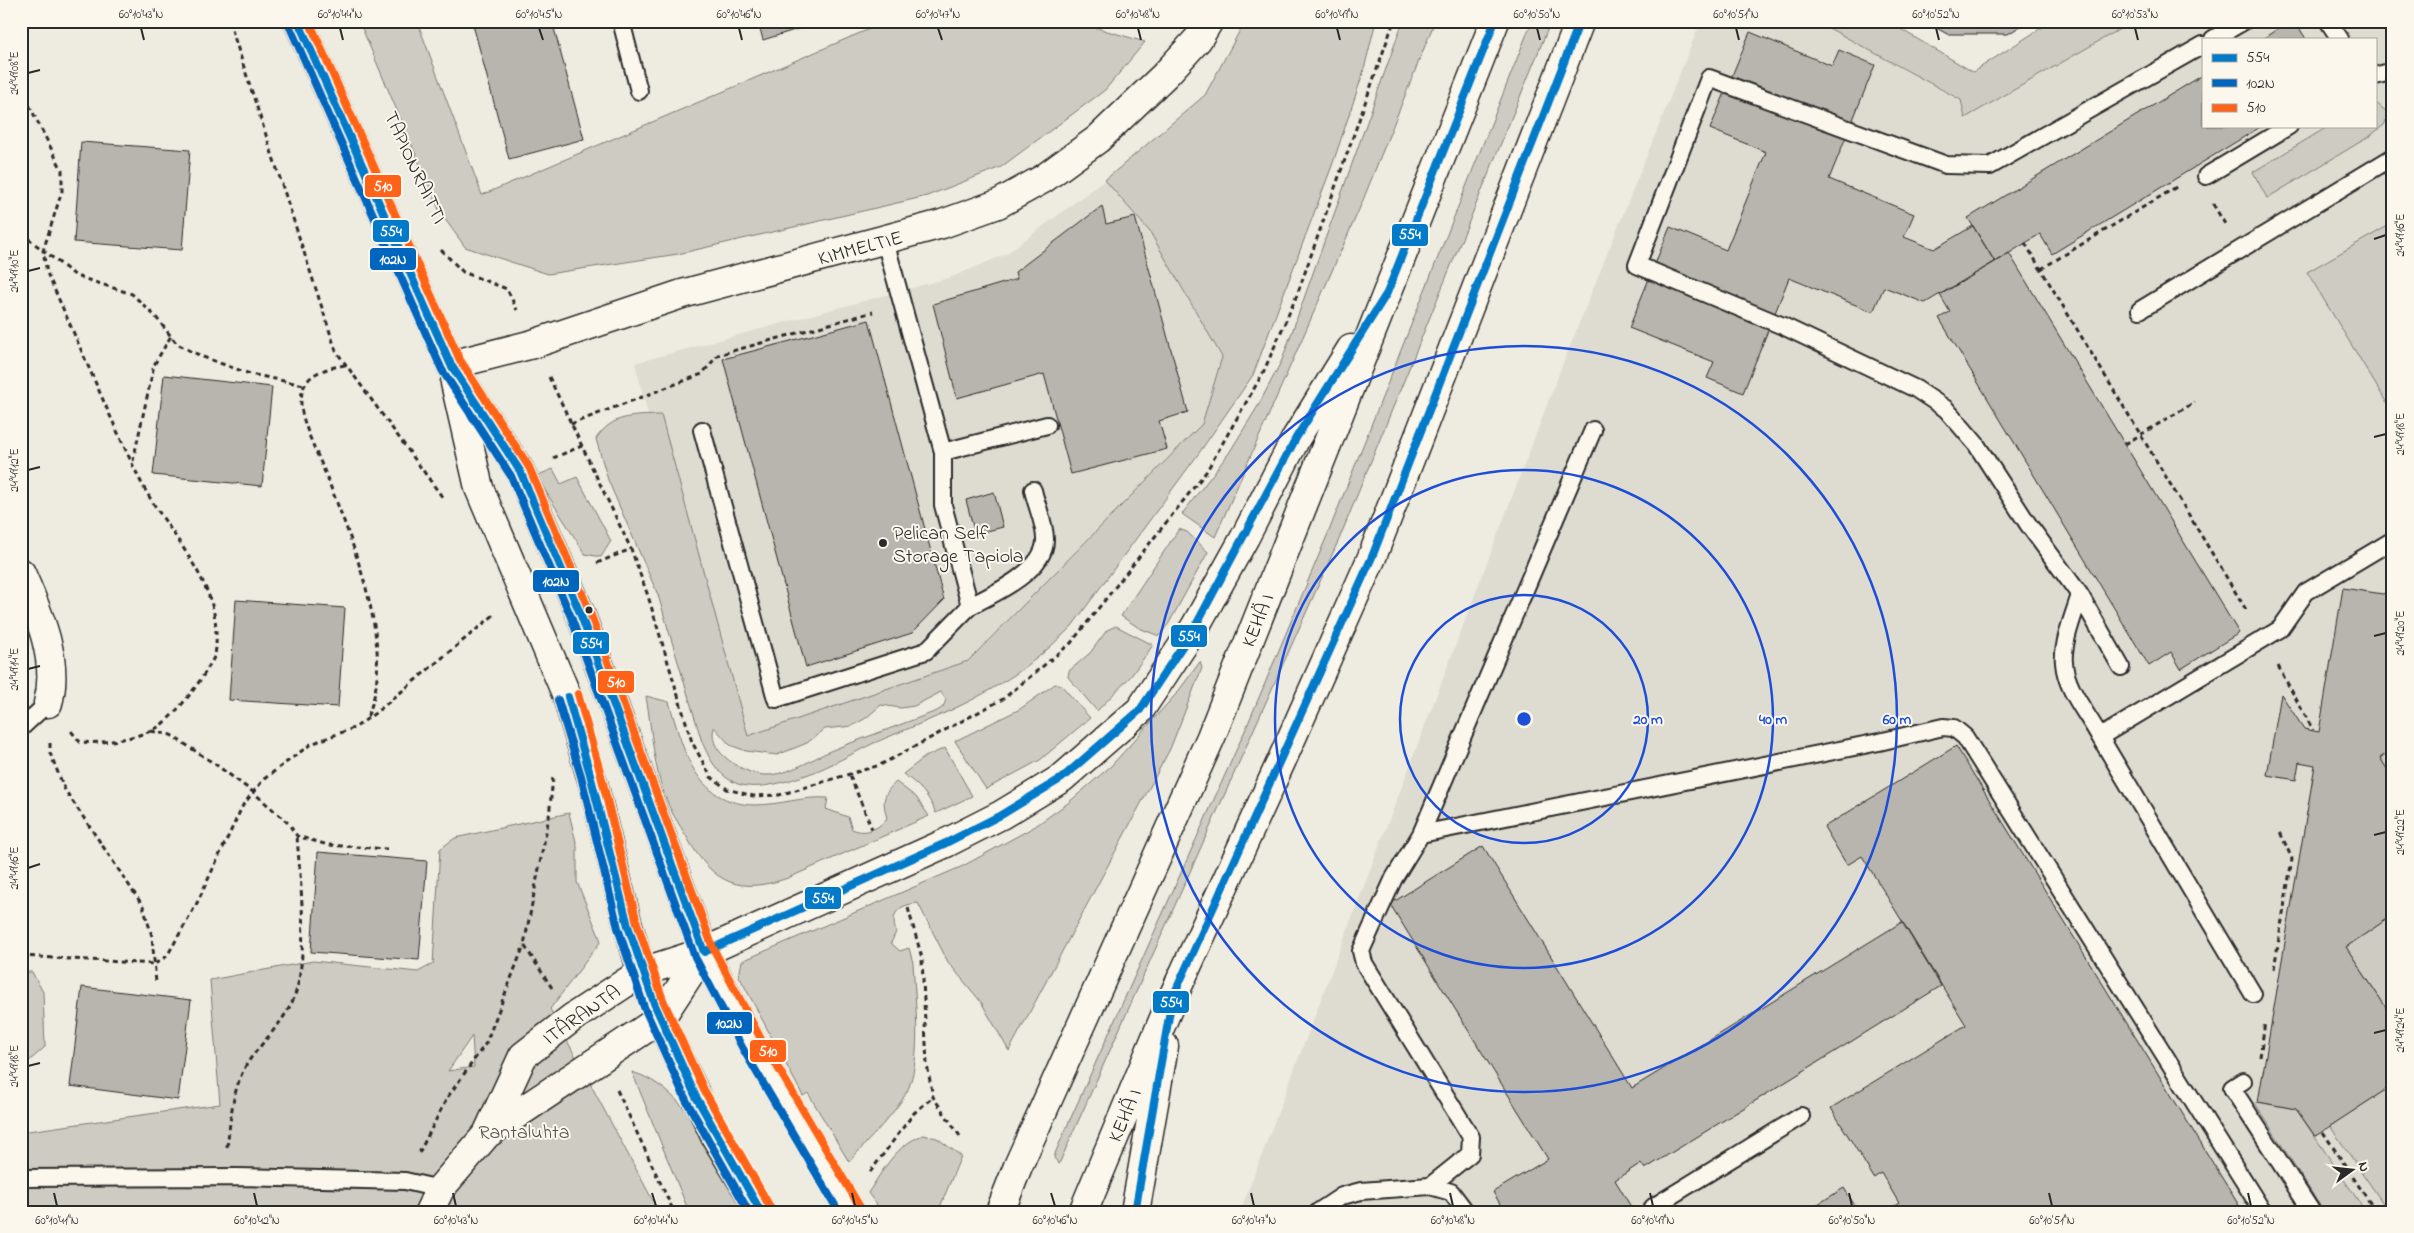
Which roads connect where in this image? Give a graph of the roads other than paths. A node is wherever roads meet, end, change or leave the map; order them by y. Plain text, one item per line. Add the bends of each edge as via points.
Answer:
1 (298, 21) edge
2 (621, 21) edge
3 (1209, 21) edge
4 (1495, 21) edge
5 (1580, 21) edge
6 (2244, 21) edge
7 (2328, 21) edge
8 (2215, 38) edge
9 (2339, 38) edge
10 (2202, 46) edge
11 (2393, 71) edge
12 (2376, 76) edge
13 (639, 92) dead end
14 (2286, 128) edge
15 (2393, 157) edge
16 (2206, 176) dead end
17 (885, 241) junction
18 (1387, 293) junction
19 (2140, 310) dead end
20 (451, 365) junction
21 (1047, 424) dead end
22 (702, 430) dead end
23 (1593, 430) dead end
24 (943, 452) junction
25 (1033, 490) dead end
26 (2393, 540) edge
27 (21, 573) edge
28 (2080, 595) junction
29 (970, 606) junction
30 (2120, 667) dead end
31 (48, 703) joint
32 (21, 728) edge
33 (2100, 737) junction
34 (1421, 834) junction
35 (704, 952) junction
36 (642, 972) junction
37 (2253, 994) dead end
38 (1172, 999) junction
39 (660, 1019) junction
40 (2243, 1081) dead end
41 (1802, 1116) dead end
42 (487, 1134) junction
43 (21, 1178) edge
44 (1430, 1186) junction
45 (434, 1200) edge
46 (762, 1212) edge
47 (851, 1212) edge
48 (1000, 1212) edge
49 (1083, 1212) edge
50 (1135, 1212) edge
51 (1318, 1212) edge
52 (1466, 1212) edge
53 (1656, 1212) edge
54 (2263, 1212) edge
55 (2312, 1212) edge

1 - 20 main road
2 - 13 lane
3 - 17 main road, KIMMELTIE via 1198,39 1145,96 1080,154 998,204
4 - 18 main road, KEHÄ I
5 - 38 main road, KEHÄ I via 1372,557
6 - 8 lane
7 - 9 lane
10 - 28 lane via 1990,166 1946,165 1709,78 1637,265 1783,326 1916,389 1946,409 1976,444 2028,524
11 - 12 lane
14 - 16 lane
15 - 19 lane
17 - 20 main road, KIMMELTIE via 682,294 533,344
17 - 24 lane
18 - 35 main road via 1296,438 1195,627 1140,710 1062,778 1001,815
18 - 48 main road, KEHÄ I via 1211,737
20 - 35 main road via 520,471 580,613
20 - 36 main road via 479,488 567,696
21 - 24 lane
22 - 29 lane via 776,699 926,651
23 - 34 lane
24 - 29 lane via 943,505
25 - 29 lane via 1045,540 1038,560 1011,584
26 - 33 lane via 2306,592 2280,629
27 - 31 main road via 38,612 50,661 52,690
28 - 30 lane
28 - 33 lane via 2064,663 2073,692
31 - 32 lane
33 - 37 lane
34 - 44 lane via 1394,878 1361,951 1364,962 1471,1137 1470,1154
34 - 54 lane via 1943,727 1954,728 1965,738
35 - 36 main road, ITÄRANTA
35 - 39 main road, ITÄRANTA
35 - 47 main road via 752,1044
36 - 39 main road
36 - 42 main road, ITÄRANTA via 572,1018 523,1056
38 - 49 main road, KEHÄ I
38 - 50 main road
39 - 42 main road, ITÄRANTA
39 - 46 main road via 716,1136
40 - 55 lane via 2232,1088
41 - 53 lane via 1653,1206
42 - 45 main road, ITÄRANTA
43 - 45 lane via 405,1180
44 - 51 lane via 1361,1191 1342,1196
44 - 52 lane via 1451,1192

